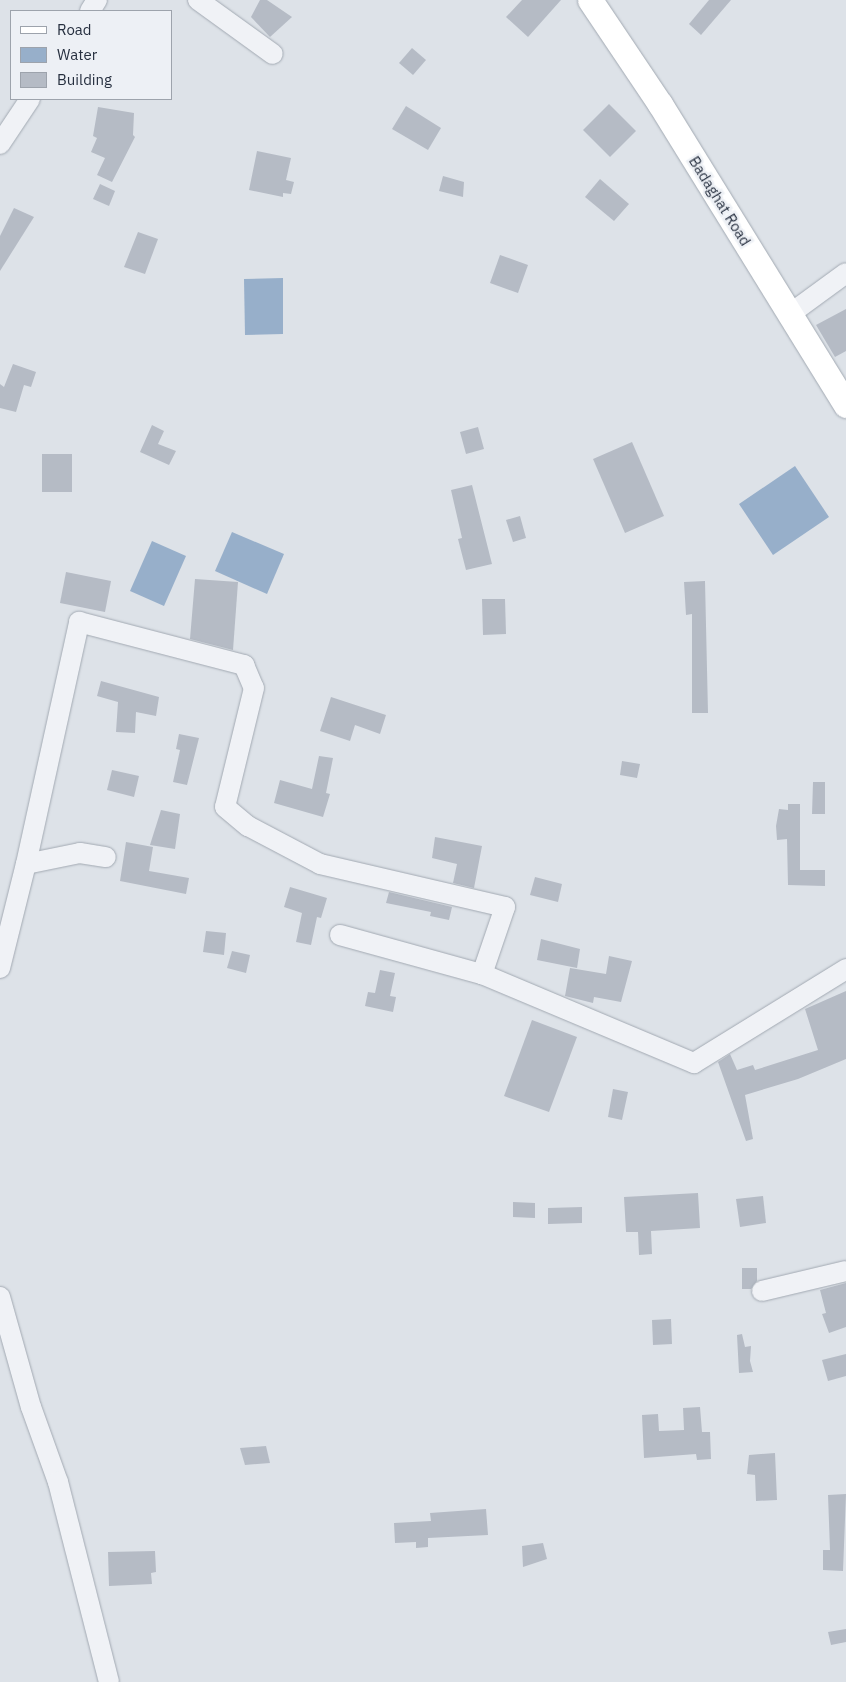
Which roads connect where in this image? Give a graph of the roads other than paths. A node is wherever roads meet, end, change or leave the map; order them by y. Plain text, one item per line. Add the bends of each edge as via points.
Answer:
1 (198, 0) edge
2 (590, 0) edge
3 (273, 54) dead end
4 (29, 100) edge
5 (0, 144) edge
6 (846, 273) edge
7 (790, 314) junction
8 (846, 405) edge
9 (106, 857) dead end
10 (26, 864) junction
11 (340, 935) dead end
12 (0, 968) edge
13 (846, 969) edge
14 (482, 974) junction
15 (846, 1272) edge
16 (762, 1291) dead end
17 (0, 1297) edge
18 (109, 1682) edge

1 - 3 street
2 - 7 main road, Badaghat Road via 660,104
4 - 5 street
6 - 7 street
7 - 8 main road, Badaghat Road
9 - 10 street via 80,853
10 - 12 street
10 - 14 street via 79,622 244,665 254,688 225,807 248,826 320,864 505,907
11 - 14 street
13 - 14 street via 694,1063
15 - 16 street
17 - 18 street via 31,1407 58,1482

